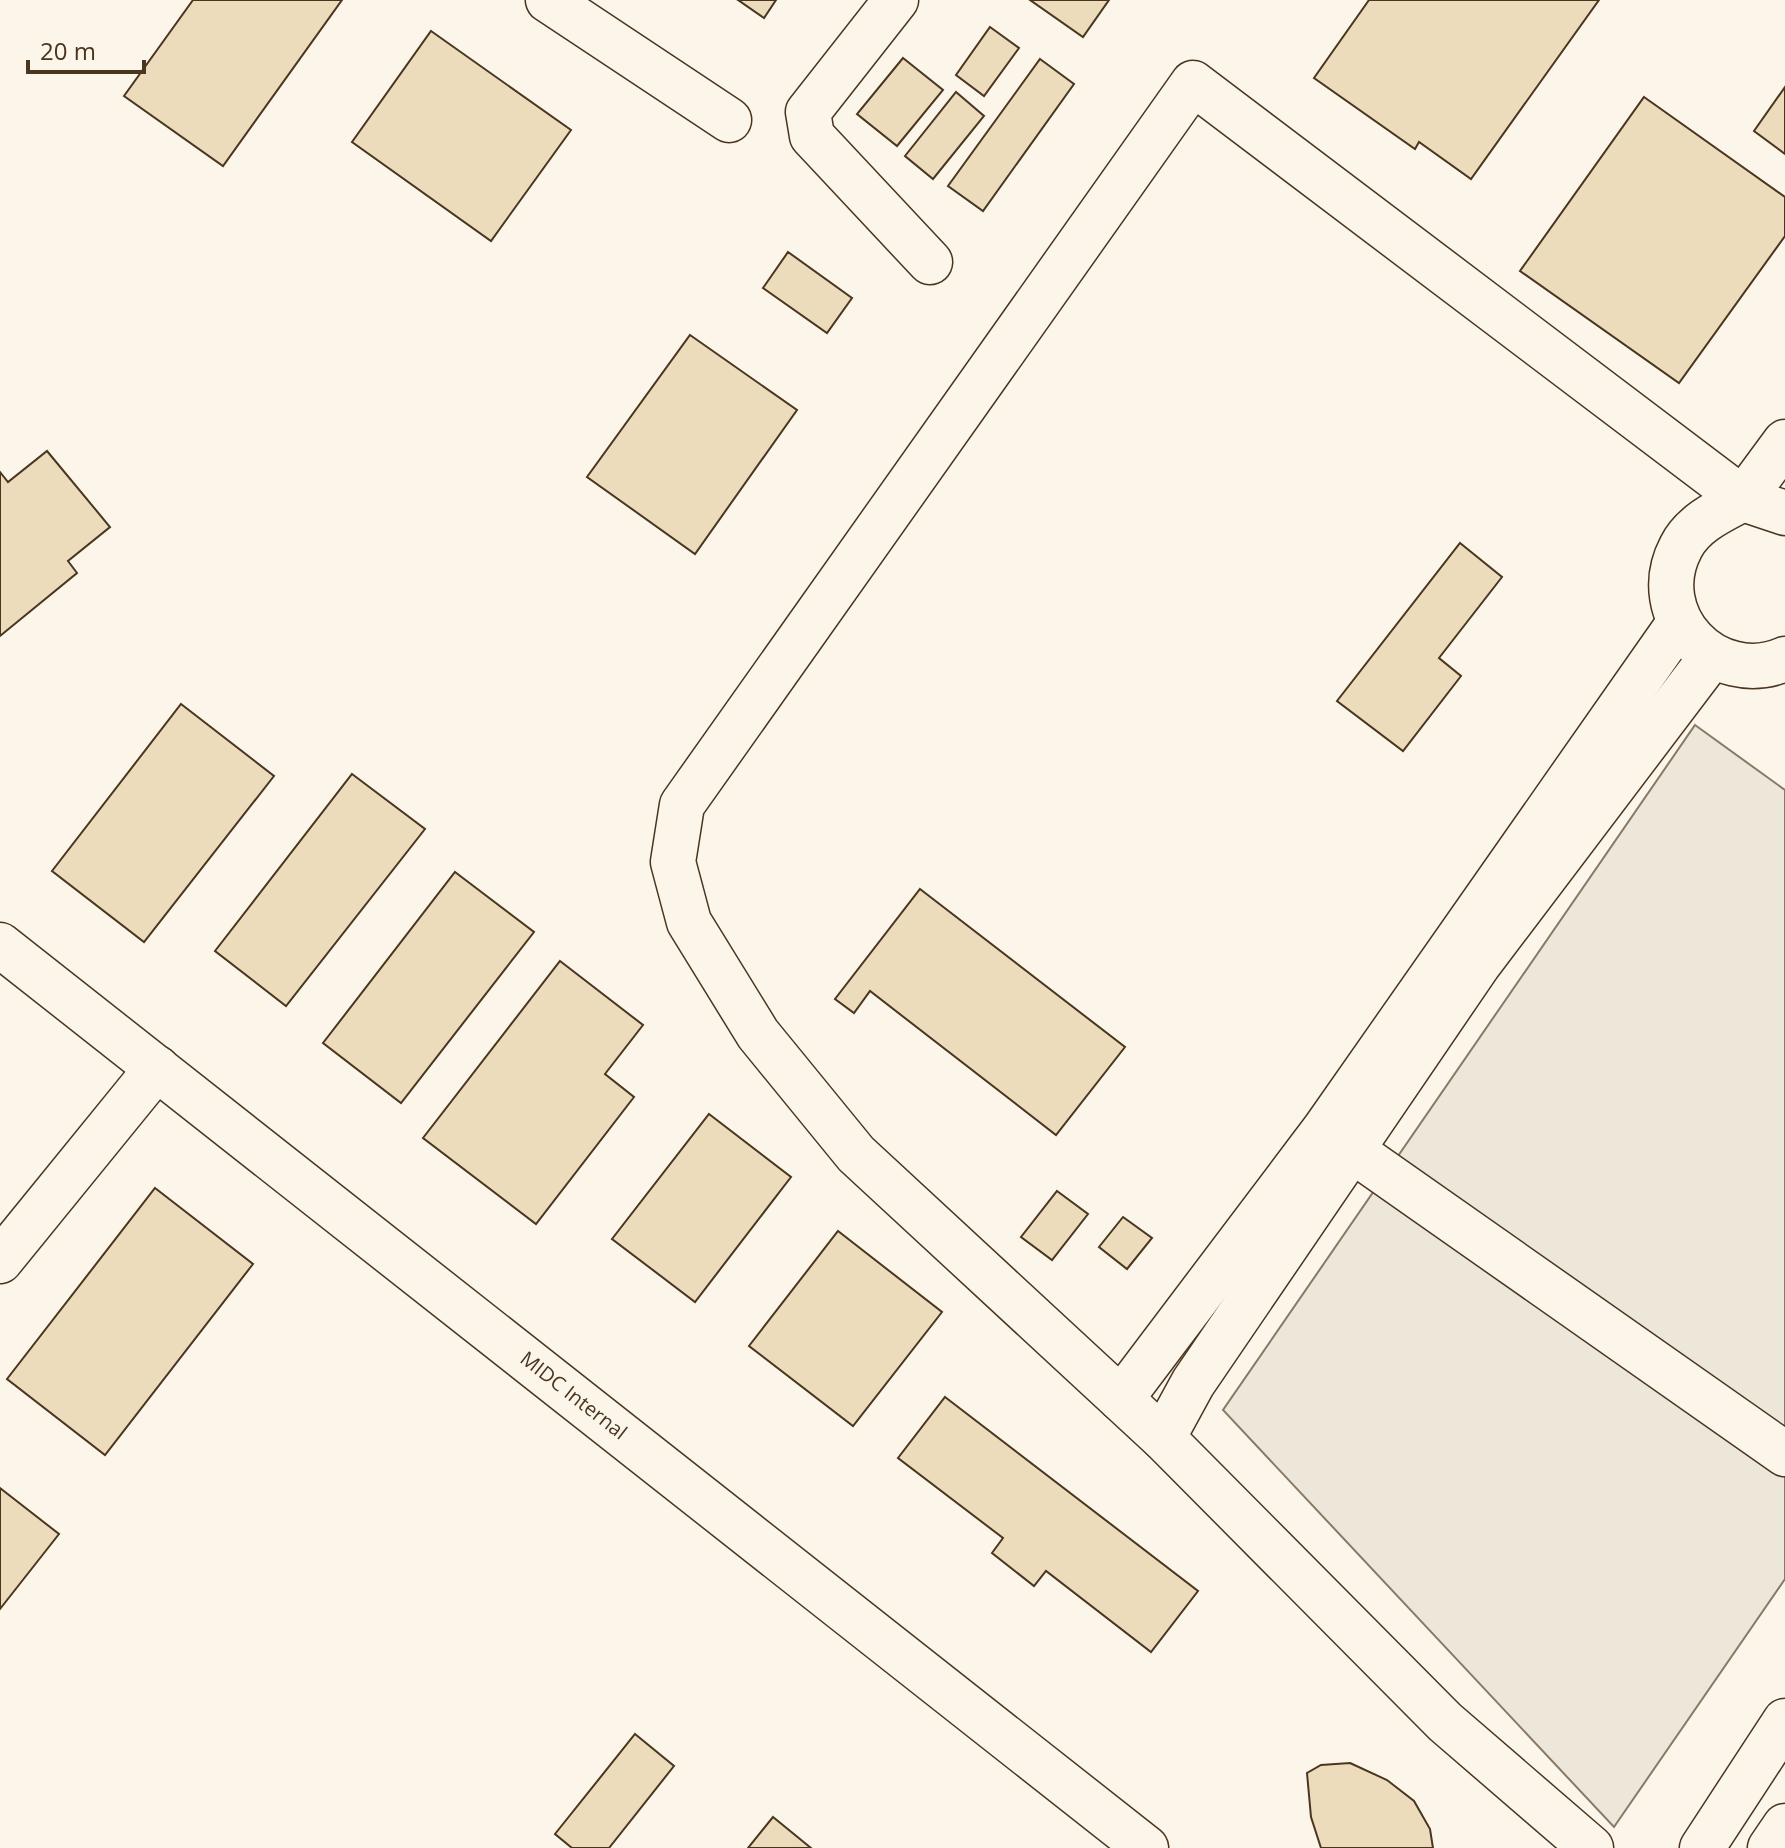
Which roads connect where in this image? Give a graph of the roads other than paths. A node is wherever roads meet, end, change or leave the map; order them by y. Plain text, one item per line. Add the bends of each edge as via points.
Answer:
1 (548, 0) edge
2 (896, 0) edge
3 (729, 120) dead end
4 (930, 262) dead end
5 (1785, 442) edge
6 (1743, 499) junction
7 (1785, 513) edge
8 (1679, 623) junction
9 (1758, 667) edge
10 (0, 945) edge
11 (157, 1068) junction
12 (1339, 1141) junction
13 (0, 1261) edge
14 (1121, 1399) junction
15 (1163, 1438) junction
16 (1785, 1454) edge
17 (1785, 1721) edge
18 (1785, 1826) edge
19 (1146, 1848) edge
20 (1591, 1848) edge
21 (1702, 1848) edge
22 (1770, 1848) edge

1 - 3 street
2 - 4 street via 808,112 812,136
5 - 6 street
6 - 7 street
6 - 8 street via 1699,524 1681,545 1671,584
6 - 14 street via 1193,83 682,805 673,862 689,922 758,1034 856,1154
8 - 9 street via 1693,642
8 - 12 street
9 - 12 street via 1478,965
10 - 11 street, MIDC Internal
11 - 13 street
11 - 19 street, MIDC Internal
12 - 14 street
12 - 15 street
12 - 16 street
14 - 15 street
15 - 20 street via 1445,1722
17 - 21 street
18 - 22 street

